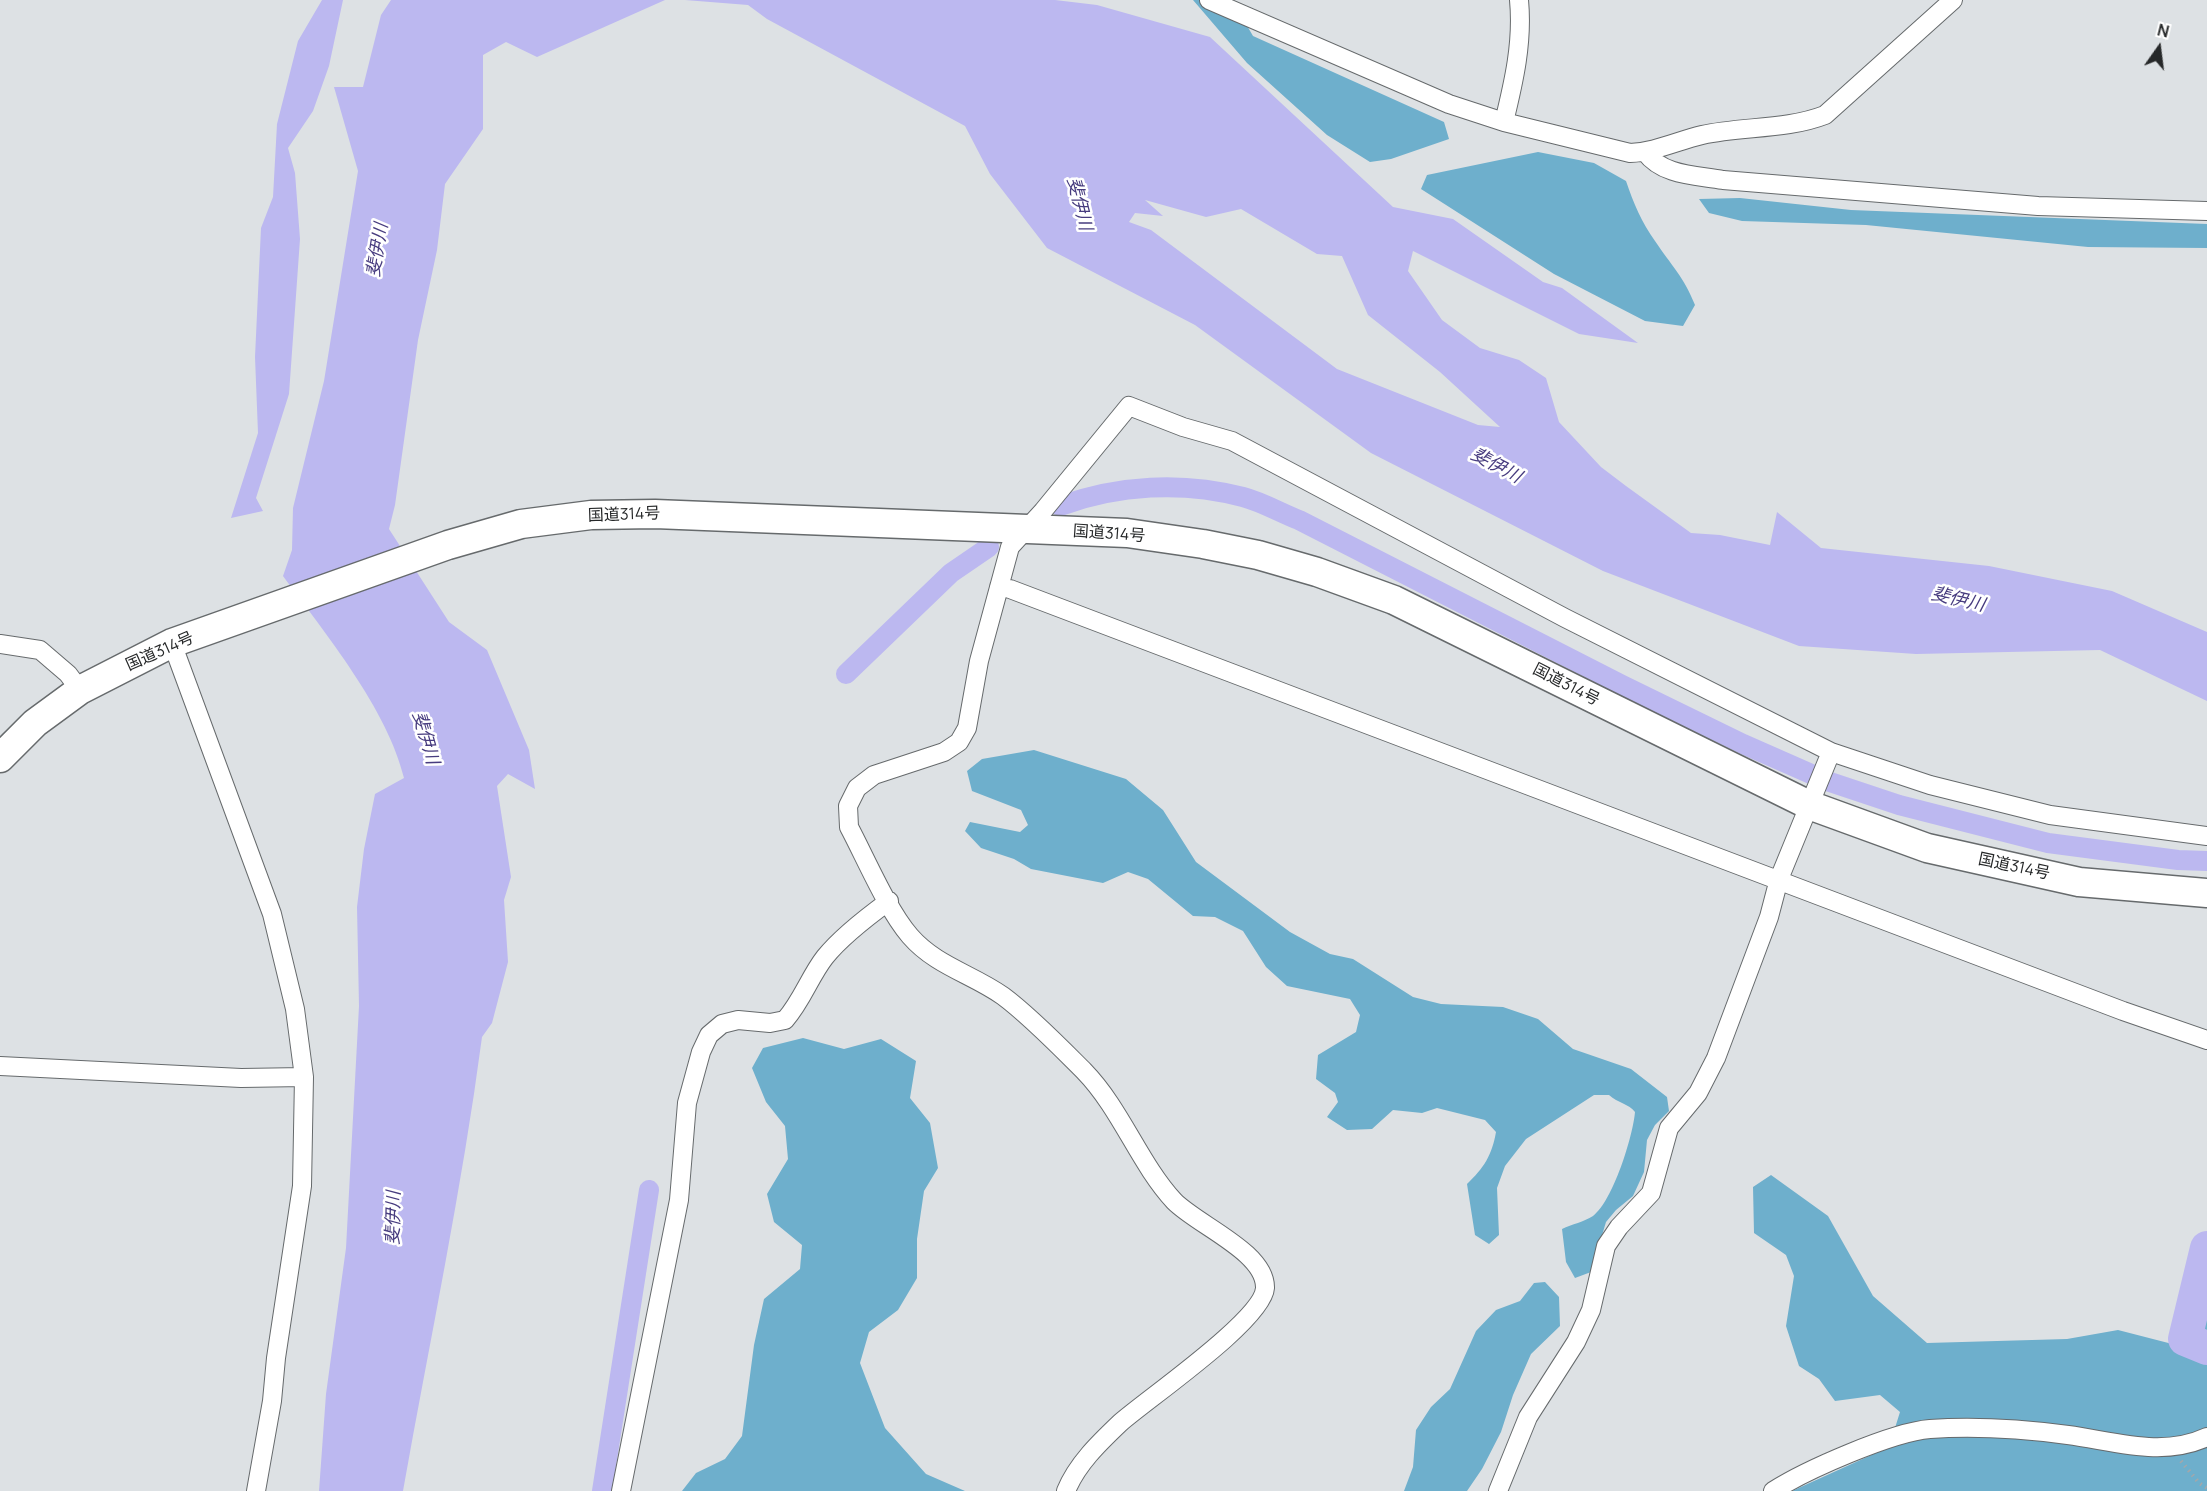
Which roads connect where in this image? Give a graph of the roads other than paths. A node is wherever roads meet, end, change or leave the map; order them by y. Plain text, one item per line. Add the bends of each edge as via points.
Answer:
1 (1209, 0) edge
2 (1519, 0) edge
3 (1953, 0) edge
4 (1504, 122) junction
5 (1645, 152) junction
6 (2207, 212) edge
7 (1025, 529) junction
8 (999, 587) junction
9 (177, 642) junction
10 (0, 644) edge
11 (80, 690) junction
12 (1831, 752) junction
13 (0, 758) edge
14 (1809, 805) junction
15 (2207, 836) edge
16 (1779, 879) junction
17 (2207, 893) edge
18 (889, 901) junction
19 (2207, 1040) edge
20 (0, 1066) edge
21 (304, 1077) junction
22 (2207, 1437) edge
23 (256, 1491) edge
24 (621, 1491) edge
25 (1066, 1491) edge
26 (1498, 1491) edge
27 (1773, 1491) edge

1 - 4 street via 1449,104
2 - 4 street via 1521,27 1516,73
3 - 5 street via 1825,115 1804,123 1702,135
4 - 5 street via 1630,153
5 - 6 street via 1655,165 1723,180 2038,206
7 - 8 street via 1010,547
7 - 9 highway, 国道314号 via 725,516 602,515 521,524 448,545
7 - 12 street via 1129,406 1232,441 1585,629
7 - 14 highway, 国道314号 via 1127,533 1203,544 1317,572 1394,600 1471,636
8 - 16 street
8 - 18 street via 979,661 967,728 959,742 944,752 874,775 857,788 848,806 849,827
9 - 11 highway, 国道314号
9 - 21 street via 272,914 295,1009
10 - 11 street via 40,650
11 - 13 highway, 国道314号 via 35,723
12 - 14 street
12 - 15 street via 1930,785 2050,815
14 - 16 street
14 - 17 highway, 国道314号 via 1927,848 2079,882
16 - 19 street
16 - 26 street via 1769,917 1716,1058 1698,1093 1669,1128 1651,1193 1606,1246 1591,1310 1576,1342 1528,1417
18 - 24 street via 829,952 785,1020 738,1020 722,1024 709,1035 687,1103 679,1200
18 - 25 street via 909,935 931,956 1005,998 1086,1073 1174,1200 1194,1219 1245,1252 1260,1269 1265,1289 1258,1305 1094,1448 1073,1474
20 - 21 street via 242,1078
21 - 23 street via 302,1186
22 - 27 street via 2177,1448 2004,1430 1928,1429 1875,1444

